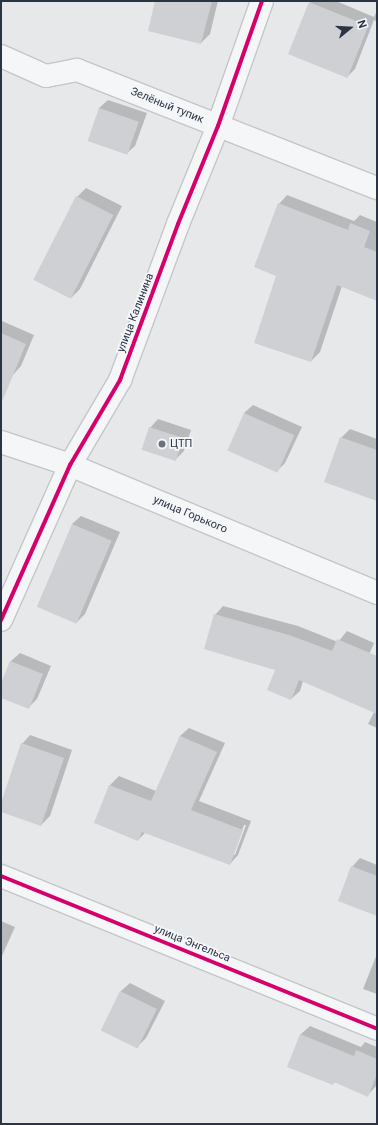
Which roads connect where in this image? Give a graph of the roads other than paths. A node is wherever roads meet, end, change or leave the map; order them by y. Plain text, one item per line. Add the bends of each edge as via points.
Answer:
1 (262, 1) edge
2 (1, 56) edge
3 (218, 126) junction
4 (377, 188) edge
5 (1, 442) edge
6 (70, 465) junction
7 (377, 593) edge
8 (1, 620) edge
9 (1, 876) edge
10 (377, 1029) edge

1 - 3 street, улица Калинина
2 - 3 street, Зелёный тупик via 46,76 77,70
3 - 4 street, Зелёный тупик
3 - 6 street, улица Калинина via 178,224 120,380
5 - 6 street, улица Горького
6 - 7 street, улица Горького
6 - 8 street, улица Калинина
9 - 10 street, улица Энгельса

